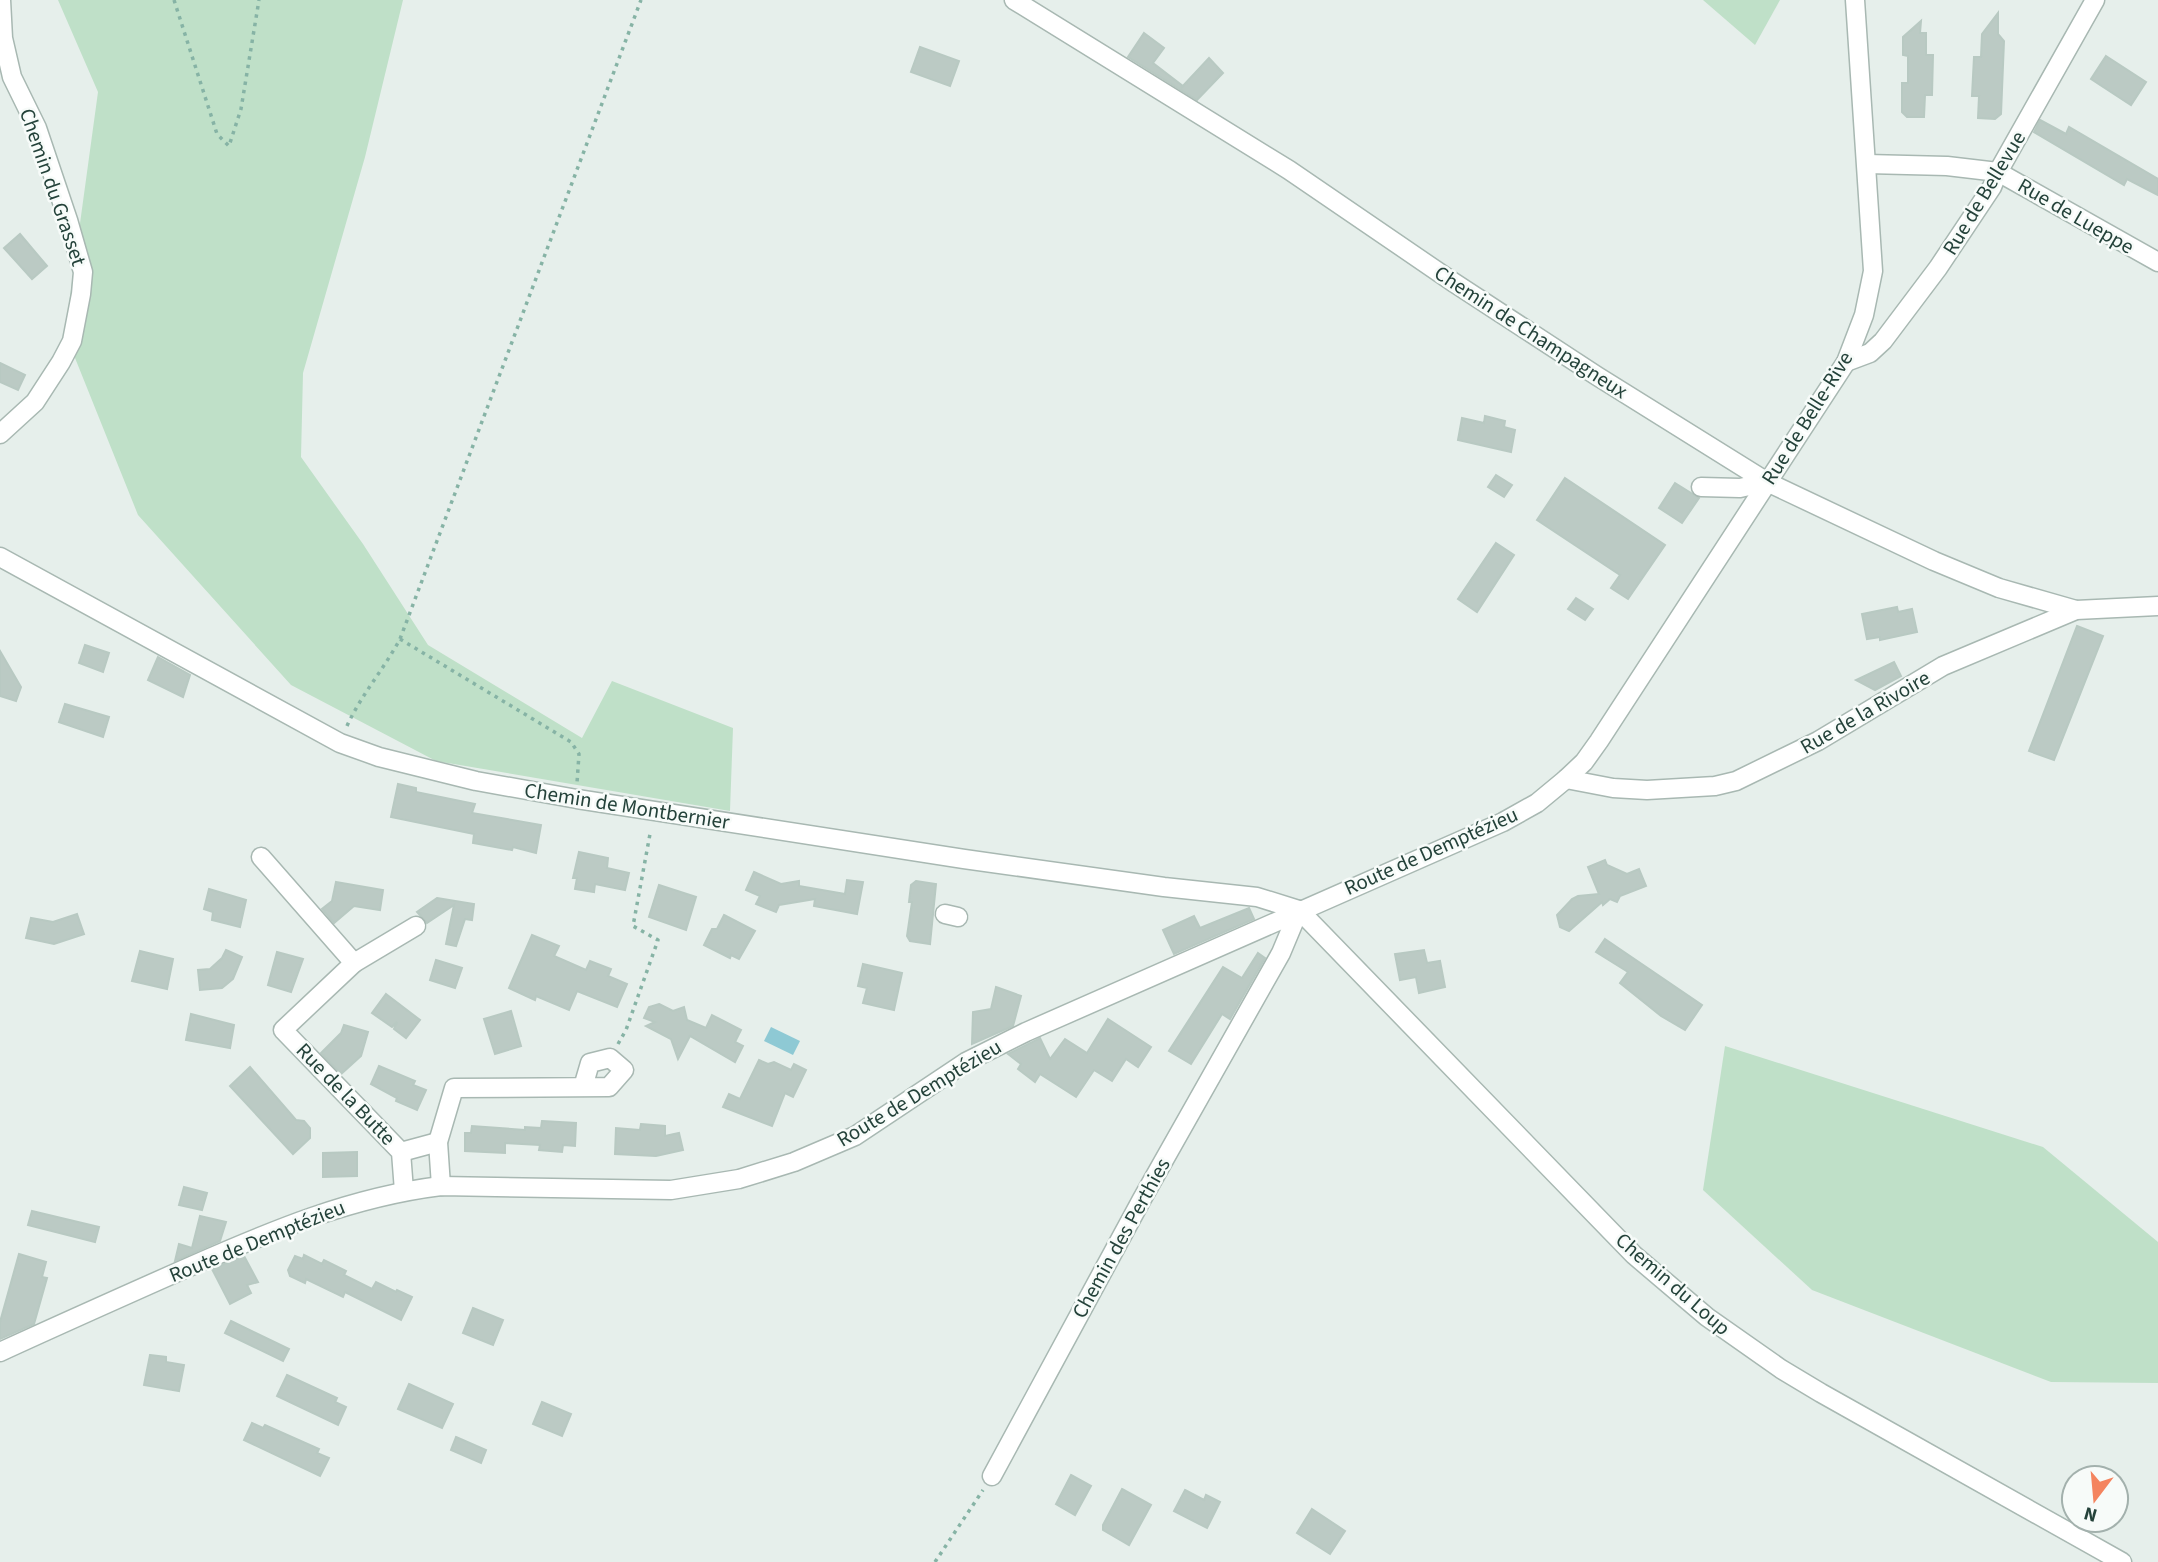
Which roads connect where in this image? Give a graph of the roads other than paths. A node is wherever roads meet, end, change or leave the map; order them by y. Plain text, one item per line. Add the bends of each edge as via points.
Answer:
1 (1, 0) edge
2 (1014, 0) edge
3 (1855, 0) edge
4 (2095, 0) edge
5 (1867, 163) junction
6 (1998, 172) junction
7 (2158, 262) edge
8 (1846, 362) junction
9 (0, 434) edge
10 (1767, 482) junction
11 (1701, 487) dead end
12 (0, 557) edge
13 (2158, 606) edge
14 (2076, 610) junction
15 (1566, 779) junction
16 (261, 857) dead end
17 (1299, 910) junction
18 (416, 926) dead end
19 (354, 963) junction
20 (610, 1058) road end
21 (438, 1142) junction
22 (401, 1152) junction
23 (441, 1186) junction
24 (404, 1191) junction
25 (0, 1352) edge
26 (992, 1476) road end
27 (2122, 1562) edge

1 - 9 street, Chemin du Grasset via 12,77 37,128 83,272 72,341 35,402
2 - 10 street, Chemin de Champagneux via 1289,170 1462,288
3 - 5 street, Rue de Belle-Rive
4 - 6 street, Rue de Bellevue
5 - 6 street, Rue de Lueppe
5 - 8 street, Rue de Belle-Rive via 1874,271
6 - 7 street, Rue de Lueppe
6 - 8 street, Rue de Bellevue via 1938,268 1883,341 1870,353
8 - 10 street, Rue de Belle-Rive
10 - 11 street via 1740,488
10 - 14 street, Chemin de Champagneux via 1947,567
10 - 15 street, Rue de Belle-Rive via 1629,698 1584,762
12 - 17 street, Chemin de Montbernier via 340,743 379,757 577,799 964,859 1257,897
13 - 14 street, Rue de la Rivoire
14 - 15 street, Rue de la Rivoire via 1943,666 1818,741 1736,781 1647,790
15 - 17 street, Route de Demptézieu via 1503,822
16 - 19 street
17 - 23 street, Route de Demptézieu via 1026,1032 966,1062 855,1136 794,1162 738,1180 671,1190
17 - 26 street, Chemin des Perthies via 1281,953
17 - 27 street, Chemin du Loup via 1634,1255 1707,1317 1821,1393
18 - 19 street
19 - 22 street, Rue de la Butte via 283,1030
20 - 21 street via 624,1070 609,1087 454,1088
21 - 22 street
21 - 23 street
22 - 24 street, Rue de la Butte
23 - 24 street, Route de Demptézieu
24 - 25 street, Route de Demptézieu via 278,1228

